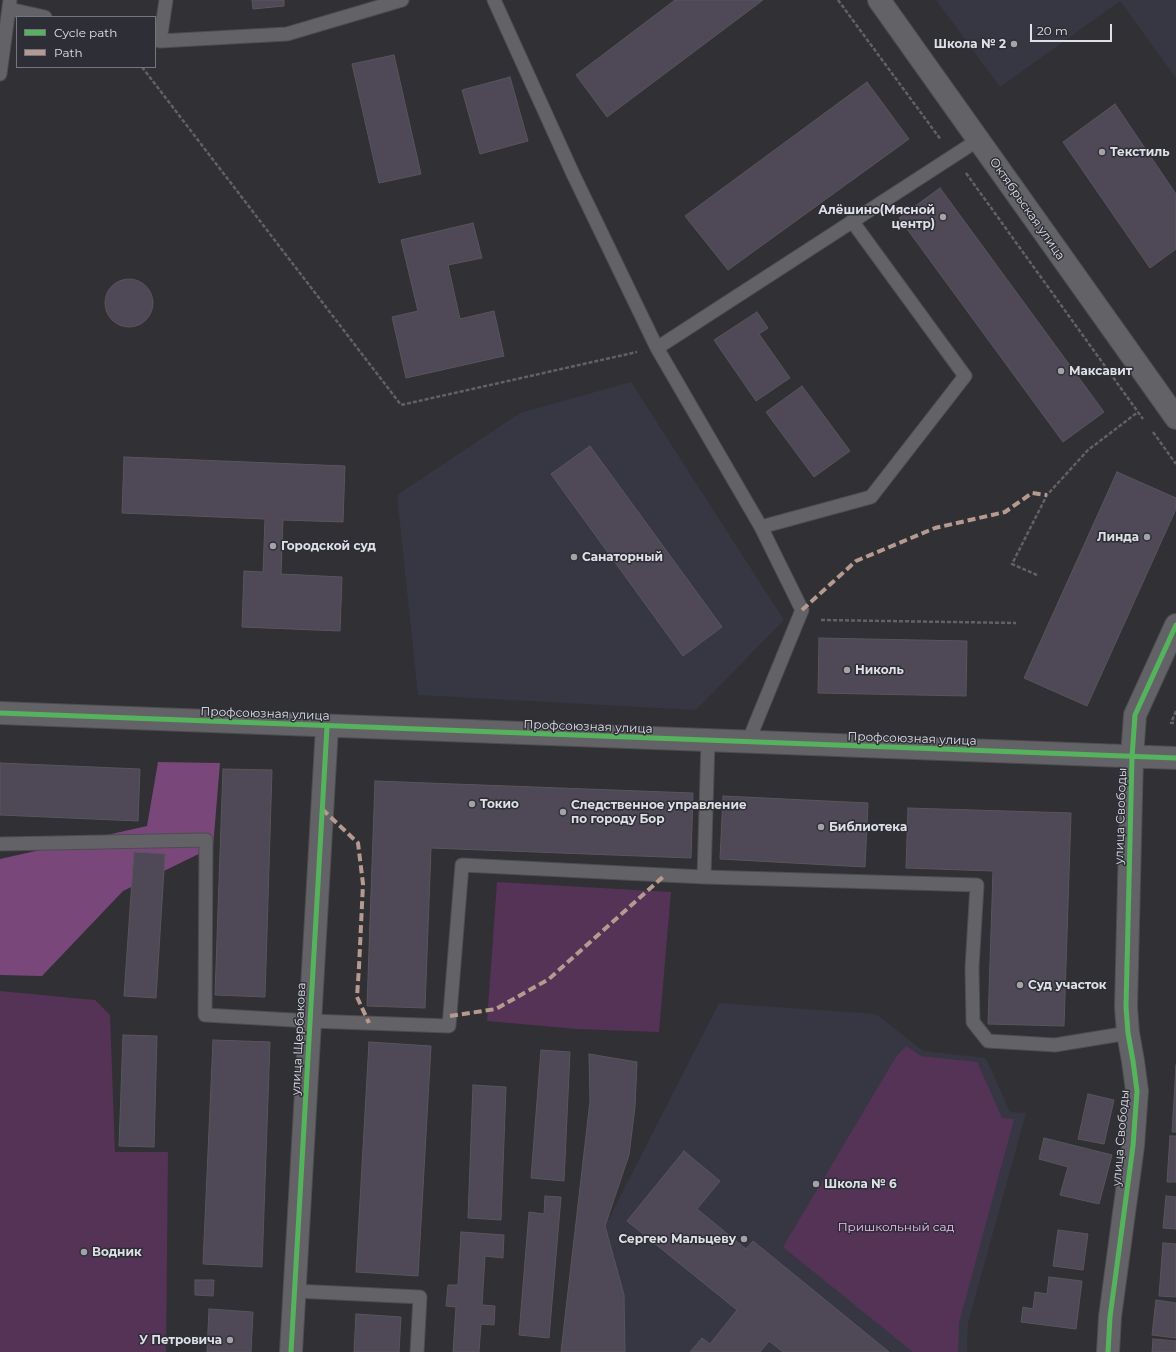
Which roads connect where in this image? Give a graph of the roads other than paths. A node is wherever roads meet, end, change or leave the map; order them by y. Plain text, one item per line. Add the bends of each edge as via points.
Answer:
1 (166, 0) edge
2 (402, 0) edge
3 (494, 0) edge
4 (879, 0) edge
5 (10, 4) edge
6 (42, 16) edge
7 (158, 41) edge
8 (0, 74) edge
9 (978, 140) junction
10 (852, 221) junction
11 (657, 348) junction
12 (1176, 418) edge
13 (761, 526) junction
14 (1176, 625) edge
15 (0, 713) edge
16 (327, 727) junction
17 (708, 741) junction
18 (748, 742) junction
19 (1132, 757) junction
20 (1176, 758) edge
21 (0, 844) edge
22 (704, 877) junction
23 (310, 1021) junction
24 (1128, 1033) junction
25 (295, 1291) junction
26 (291, 1352) edge
27 (417, 1352) edge
28 (1108, 1352) edge

1 - 7 lane
2 - 7 lane via 287,34
3 - 11 lane via 573,174
4 - 9 street, Октябрьская улица
5 - 6 lane
5 - 8 lane
9 - 10 lane
9 - 12 street, Октябрьская улица
10 - 11 lane
10 - 13 lane via 965,376 871,497
11 - 13 lane
13 - 18 lane via 802,610
14 - 19 street, улица Свободы via 1135,715
15 - 16 street, Профсоюзная улица
16 - 17 street, Профсоюзная улица
16 - 23 street, улица Щербакова
17 - 18 street, Профсоюзная улица
17 - 22 lane
18 - 19 street, Профсоюзная улица
19 - 20 street, Профсоюзная улица
19 - 24 street, улица Свободы via 1126,1008
21 - 23 lane via 206,840 205,1015
22 - 23 lane via 462,865 449,1026
22 - 24 lane via 977,885 972,968 973,1022 988,1041 1055,1045
23 - 25 street, улица Щербакова
24 - 28 street, улица Свободы via 1137,1091 1133,1146 1110,1317
25 - 26 street, улица Щербакова
25 - 27 lane via 420,1297

